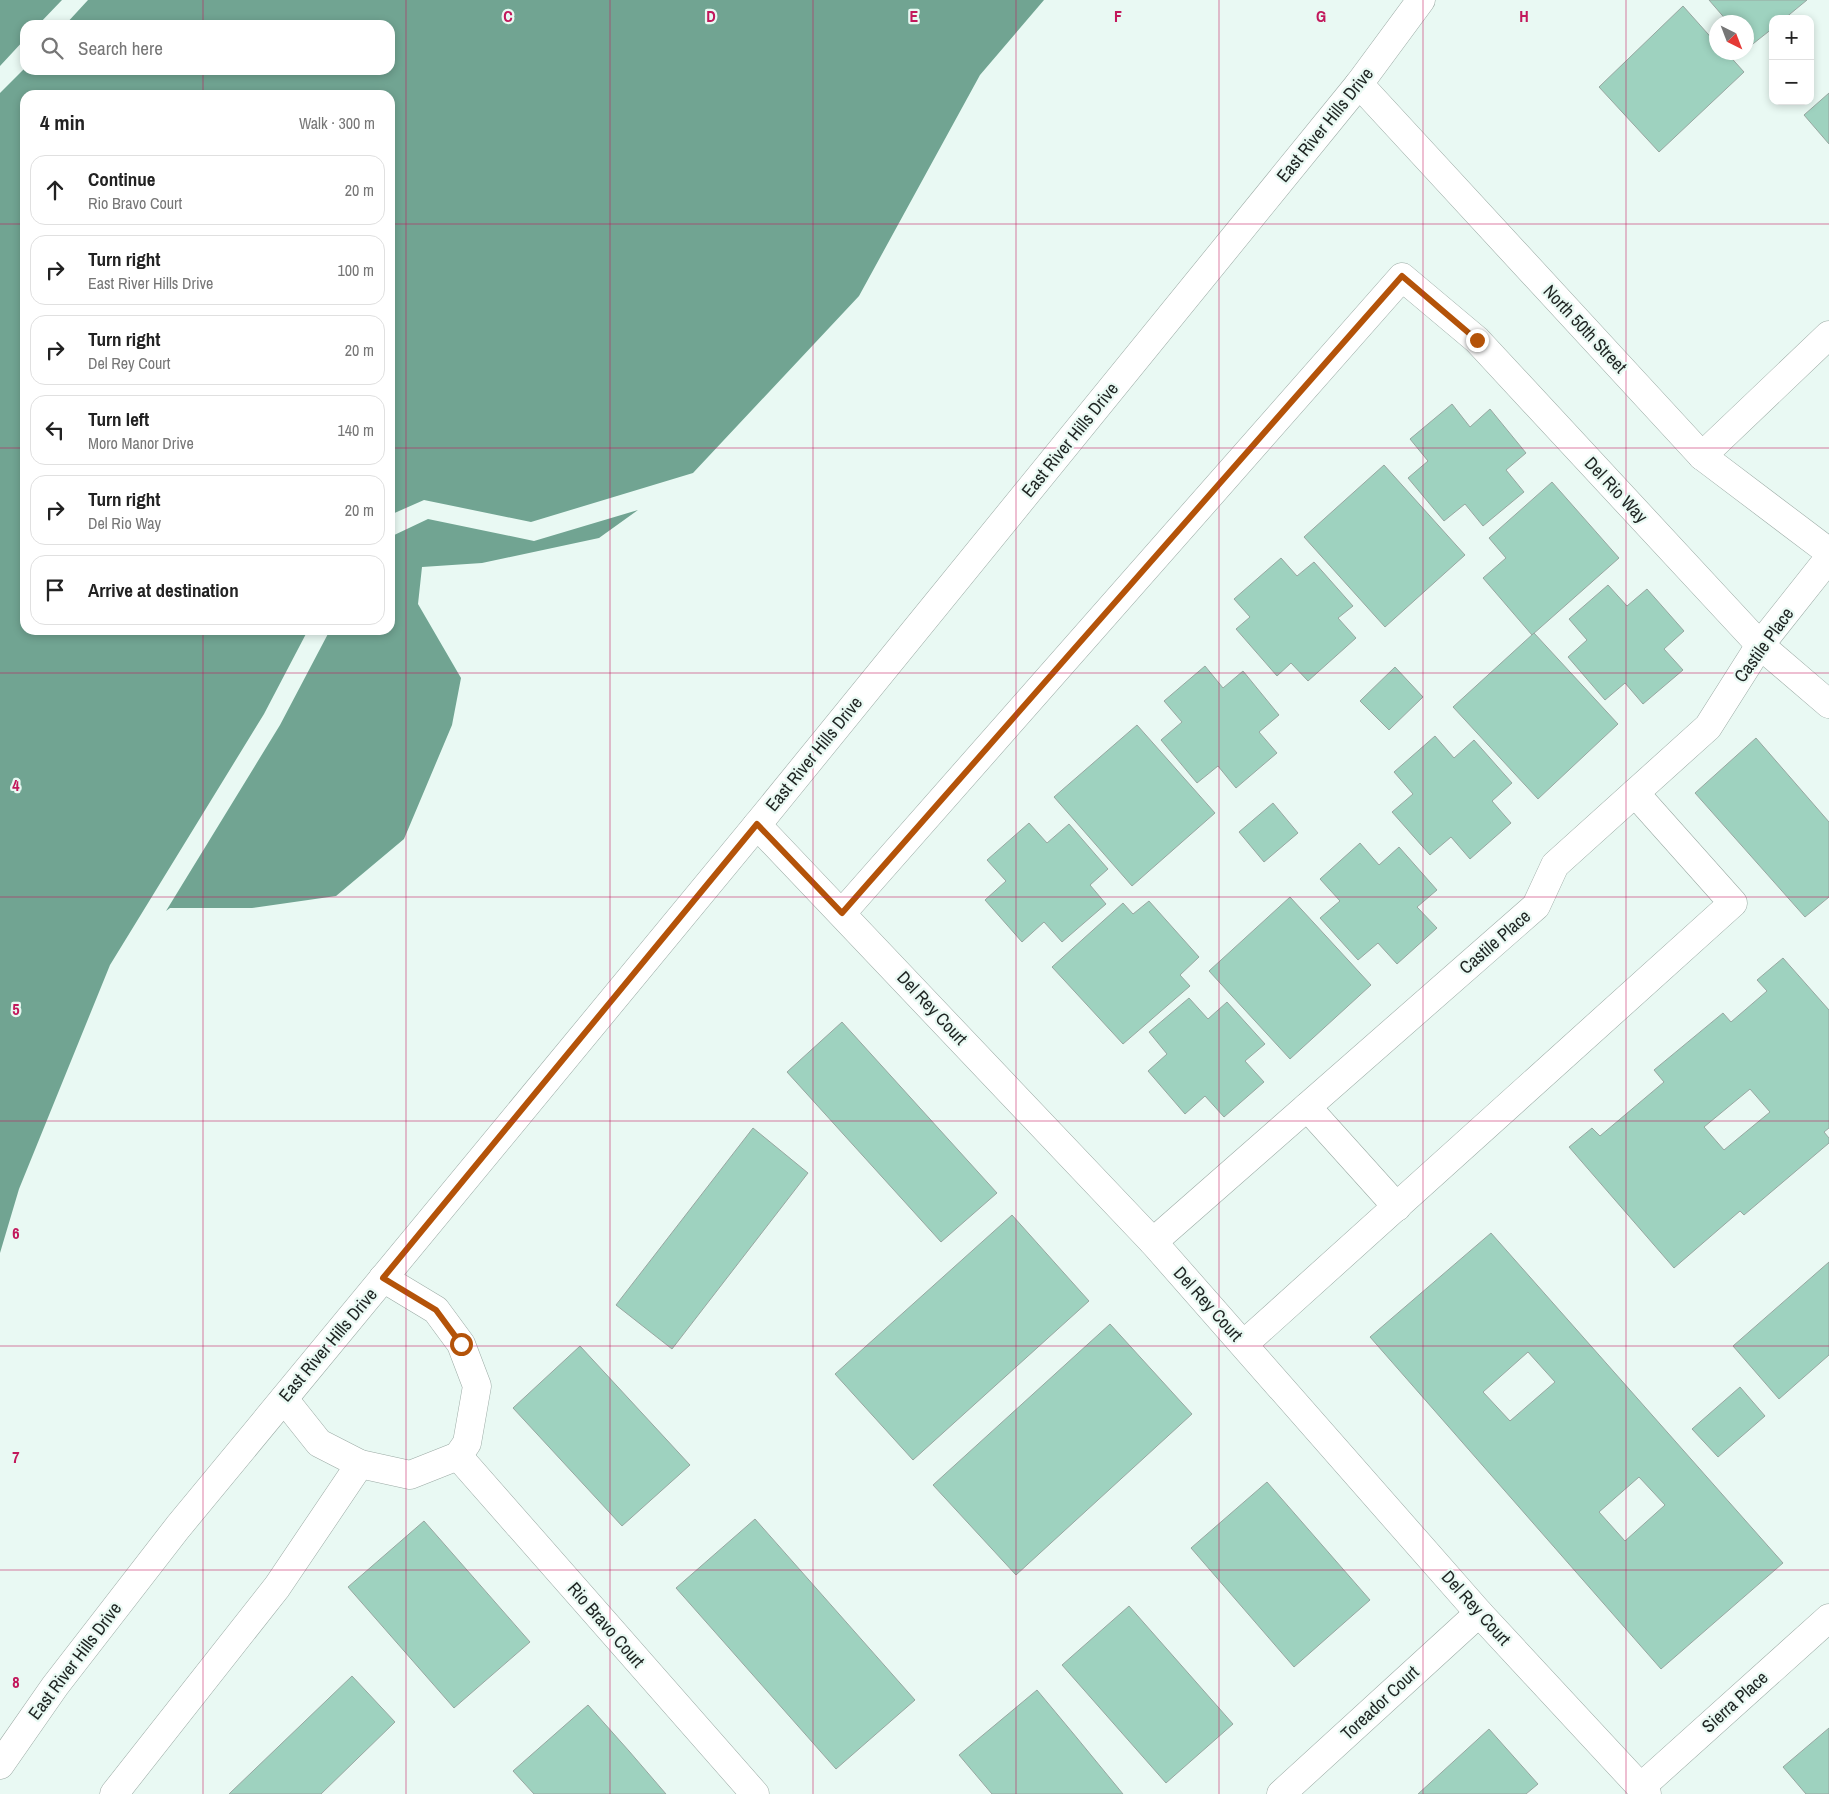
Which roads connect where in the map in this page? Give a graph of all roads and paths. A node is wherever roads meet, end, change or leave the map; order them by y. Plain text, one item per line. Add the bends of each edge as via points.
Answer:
1 (1422, 0) edge
2 (1359, 84) junction
3 (1829, 335) edge
4 (1702, 456) junction
5 (1829, 552) edge
6 (1829, 558) edge
7 (1760, 645) junction
8 (1829, 704) edge
9 (1634, 793) junction
10 (757, 824) junction
11 (842, 913) junction
12 (1307, 1107) junction
13 (1397, 1207) junction
14 (1153, 1242) junction
15 (383, 1278) junction
16 (1244, 1344) junction
17 (284, 1399) junction
18 (458, 1456) junction
19 (360, 1464) junction
20 (1479, 1613) junction
21 (1829, 1618) edge
22 (0, 1765) edge
23 (1644, 1791) edge
24 (114, 1794) edge
25 (754, 1794) edge
26 (1281, 1794) edge

1 - 2 street, East River Hills Drive
2 - 4 street, North 50th Street
2 - 10 street, East River Hills Drive
3 - 4 street
4 - 5 street, North 50th Street
6 - 7 street, Castile Place
7 - 8 street, Del Rio Way
7 - 9 street, Castile Place via 1708,726
7 - 11 street, Del Rio Way via 1477,340 1402,276
9 - 12 street, Castile Place via 1555,865 1536,906
9 - 13 street via 1734,903
10 - 11 street, Del Rey Court
10 - 15 street, East River Hills Drive
11 - 14 street, Del Rey Court
12 - 13 street
12 - 14 street, Castile Place
13 - 16 street
14 - 16 street, Del Rey Court
15 - 17 street, East River Hills Drive
15 - 18 street via 436,1310 461,1344 477,1386 467,1443
16 - 20 street, Del Rey Court
17 - 19 street via 319,1442
17 - 22 street, East River Hills Drive via 172,1534 55,1686
18 - 19 street via 410,1476
18 - 25 street, Rio Bravo Court
19 - 24 street via 277,1587
20 - 23 street, Del Rey Court
20 - 26 street, Toreador Court
21 - 23 street, Sierra Place

